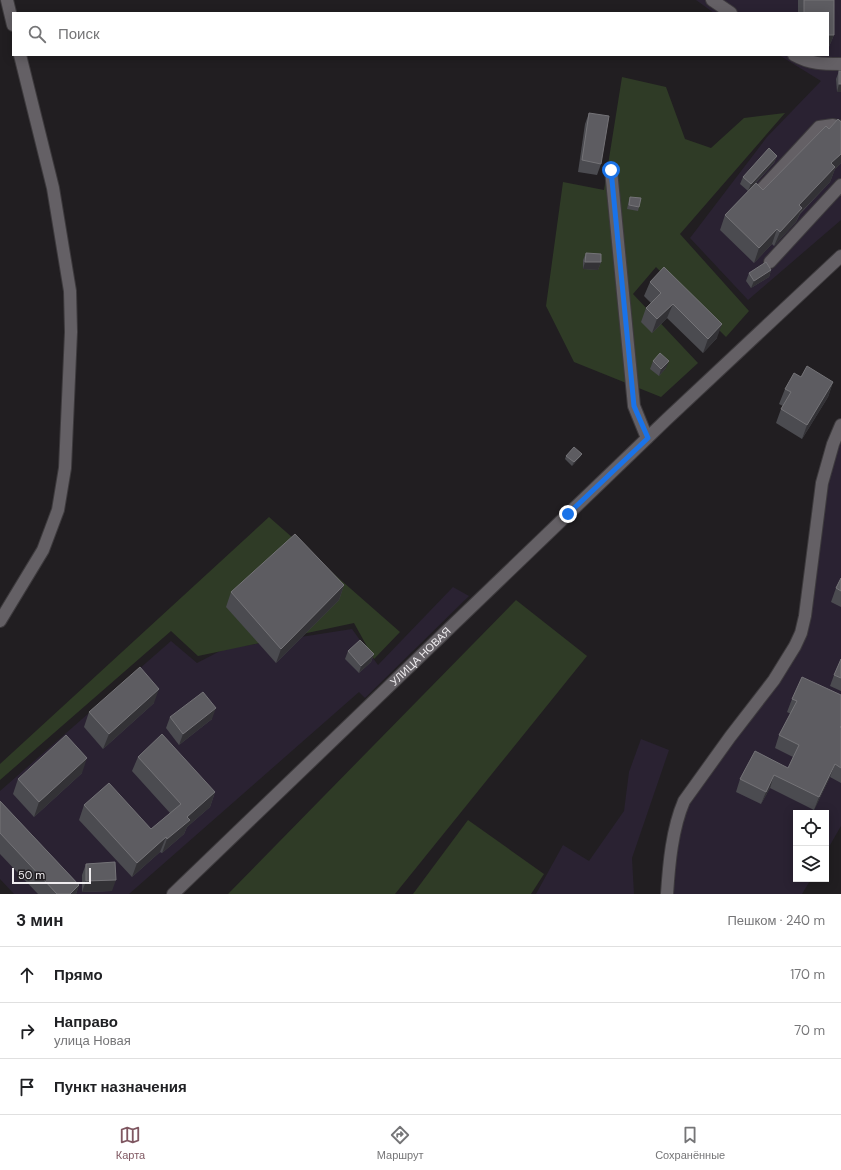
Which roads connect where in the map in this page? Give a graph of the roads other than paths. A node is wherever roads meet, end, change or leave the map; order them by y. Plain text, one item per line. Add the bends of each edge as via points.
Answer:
1 (7, 0) edge
2 (712, 0) edge
3 (729, 12) edge
4 (12, 21) edge
5 (20, 56) edge
6 (796, 56) edge
7 (841, 64) edge
8 (841, 127) edge
9 (611, 170) dead end
10 (841, 185) edge
11 (759, 192) edge
12 (841, 256) edge
13 (770, 262) dead end
14 (841, 425) edge
15 (648, 438) junction
16 (0, 621) edge
17 (173, 894) edge
18 (667, 894) edge

1 - 4 street
2 - 3 street
5 - 16 street via 53,188 70,291 71,332 65,468 58,510 43,550
6 - 7 street via 820,64
8 - 11 street via 819,127
9 - 15 street via 634,406
10 - 13 street
12 - 15 street, УЛИЦА НОВАЯ
14 - 18 street via 822,483 801,633 774,680 684,801 676,829
15 - 17 street, УЛИЦА НОВАЯ

